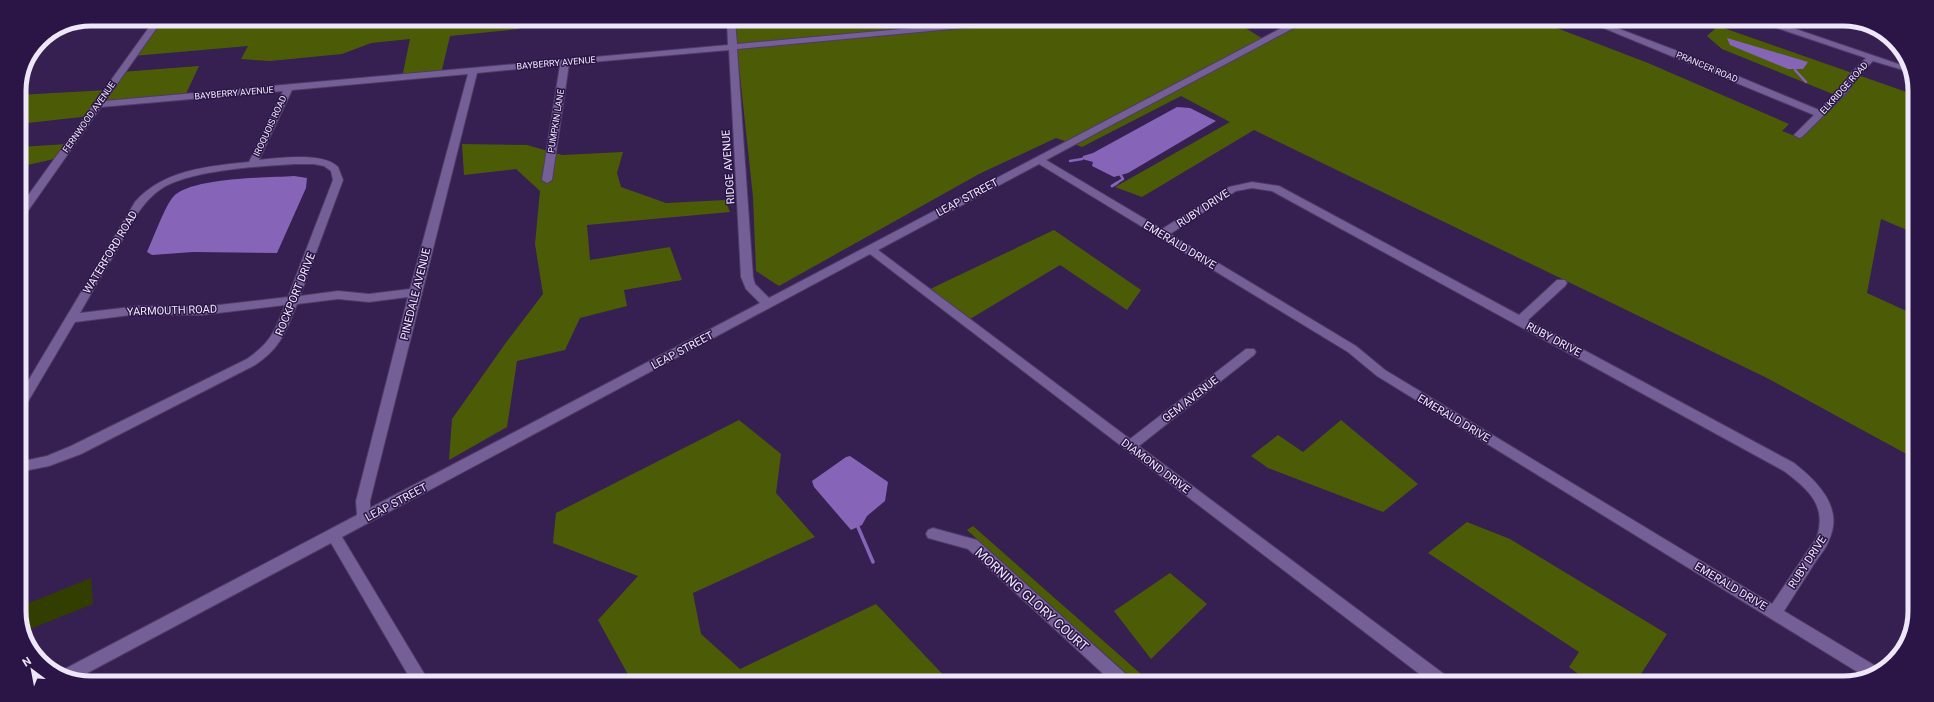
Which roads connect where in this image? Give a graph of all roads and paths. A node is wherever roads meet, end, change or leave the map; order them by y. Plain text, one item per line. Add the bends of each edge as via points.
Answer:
1 (154, 26) edge
2 (731, 26) edge
3 (961, 26) edge
4 (1290, 26) edge
5 (1604, 26) edge
6 (1780, 26) edge
7 (733, 47) junction
8 (1872, 57) junction
9 (565, 62) junction
10 (1904, 68) edge
11 (473, 70) junction
12 (289, 87) junction
13 (98, 105) junction
14 (1821, 114) junction
15 (1799, 135) dead end
16 (1038, 159) junction
17 (252, 165) junction
18 (548, 180) dead end
19 (26, 204) edge
20 (1162, 234) junction
21 (870, 249) junction
22 (1561, 283) dead end
23 (415, 292) junction
24 (292, 300) junction
25 (768, 304) junction
26 (72, 318) junction
27 (1520, 321) junction
28 (1250, 352) dead end
29 (26, 395) edge
30 (1130, 446) junction
31 (26, 465) edge
32 (364, 519) junction
33 (933, 534) dead end
34 (334, 535) junction
35 (1774, 613) junction
36 (1868, 671) edge
37 (72, 673) edge
38 (418, 676) edge
39 (1115, 676) edge
40 (1434, 676) edge

1 - 13 street, FERNWOOD AVENUE
2 - 7 street, RIDGE AVENUE
3 - 7 street, BAYBERRY AVENUE
4 - 16 street, LEAP STREET
5 - 14 street, PRANCER ROAD
6 - 8 street
7 - 9 street, BAYBERRY AVENUE
7 - 25 street, RIDGE AVENUE via 748,280 752,289
8 - 10 street
8 - 14 street, ELKRIDGE ROAD
9 - 11 street, BAYBERRY AVENUE
9 - 18 street, PUMPKIN LANE
11 - 12 street, BAYBERRY AVENUE
11 - 23 street, PINEDALE AVENUE
12 - 13 street, BAYBERRY AVENUE
12 - 17 street, IROQUOIS ROAD
13 - 19 street, FERNWOOD AVENUE
14 - 15 street, ELKRIDGE ROAD
16 - 20 street, EMERALD DRIVE
16 - 21 street, LEAP STREET
17 - 24 street, ROCKPORT DRIVE via 312,161 328,164 338,173 338,183
17 - 26 street, WATERFORD ROAD via 192,173 167,182 149,193 136,209
20 - 27 street, RUBY DRIVE via 1232,189 1244,185 1271,187
20 - 35 street, EMERALD DRIVE via 1355,351 1380,373
21 - 25 street, LEAP STREET
21 - 30 street, DIAMOND DRIVE
22 - 27 street
23 - 24 street, YARMOUTH ROAD via 370,298 343,295
23 - 32 street, PINEDALE AVENUE via 363,501
24 - 26 street, YARMOUTH ROAD via 205,311 142,309
24 - 31 street, ROCKPORT DRIVE via 279,336 253,360 76,450
25 - 32 street, LEAP STREET
26 - 29 street, WATERFORD ROAD
27 - 35 street, RUBY DRIVE via 1778,460 1812,487 1828,515 1827,531
28 - 30 street, GEM AVENUE
30 - 40 street, DIAMOND DRIVE
32 - 34 street, LEAP STREET
33 - 39 street, MORNING GLORY COURT via 972,544
34 - 37 street, LEAP STREET
34 - 38 street
35 - 36 street, EMERALD DRIVE

